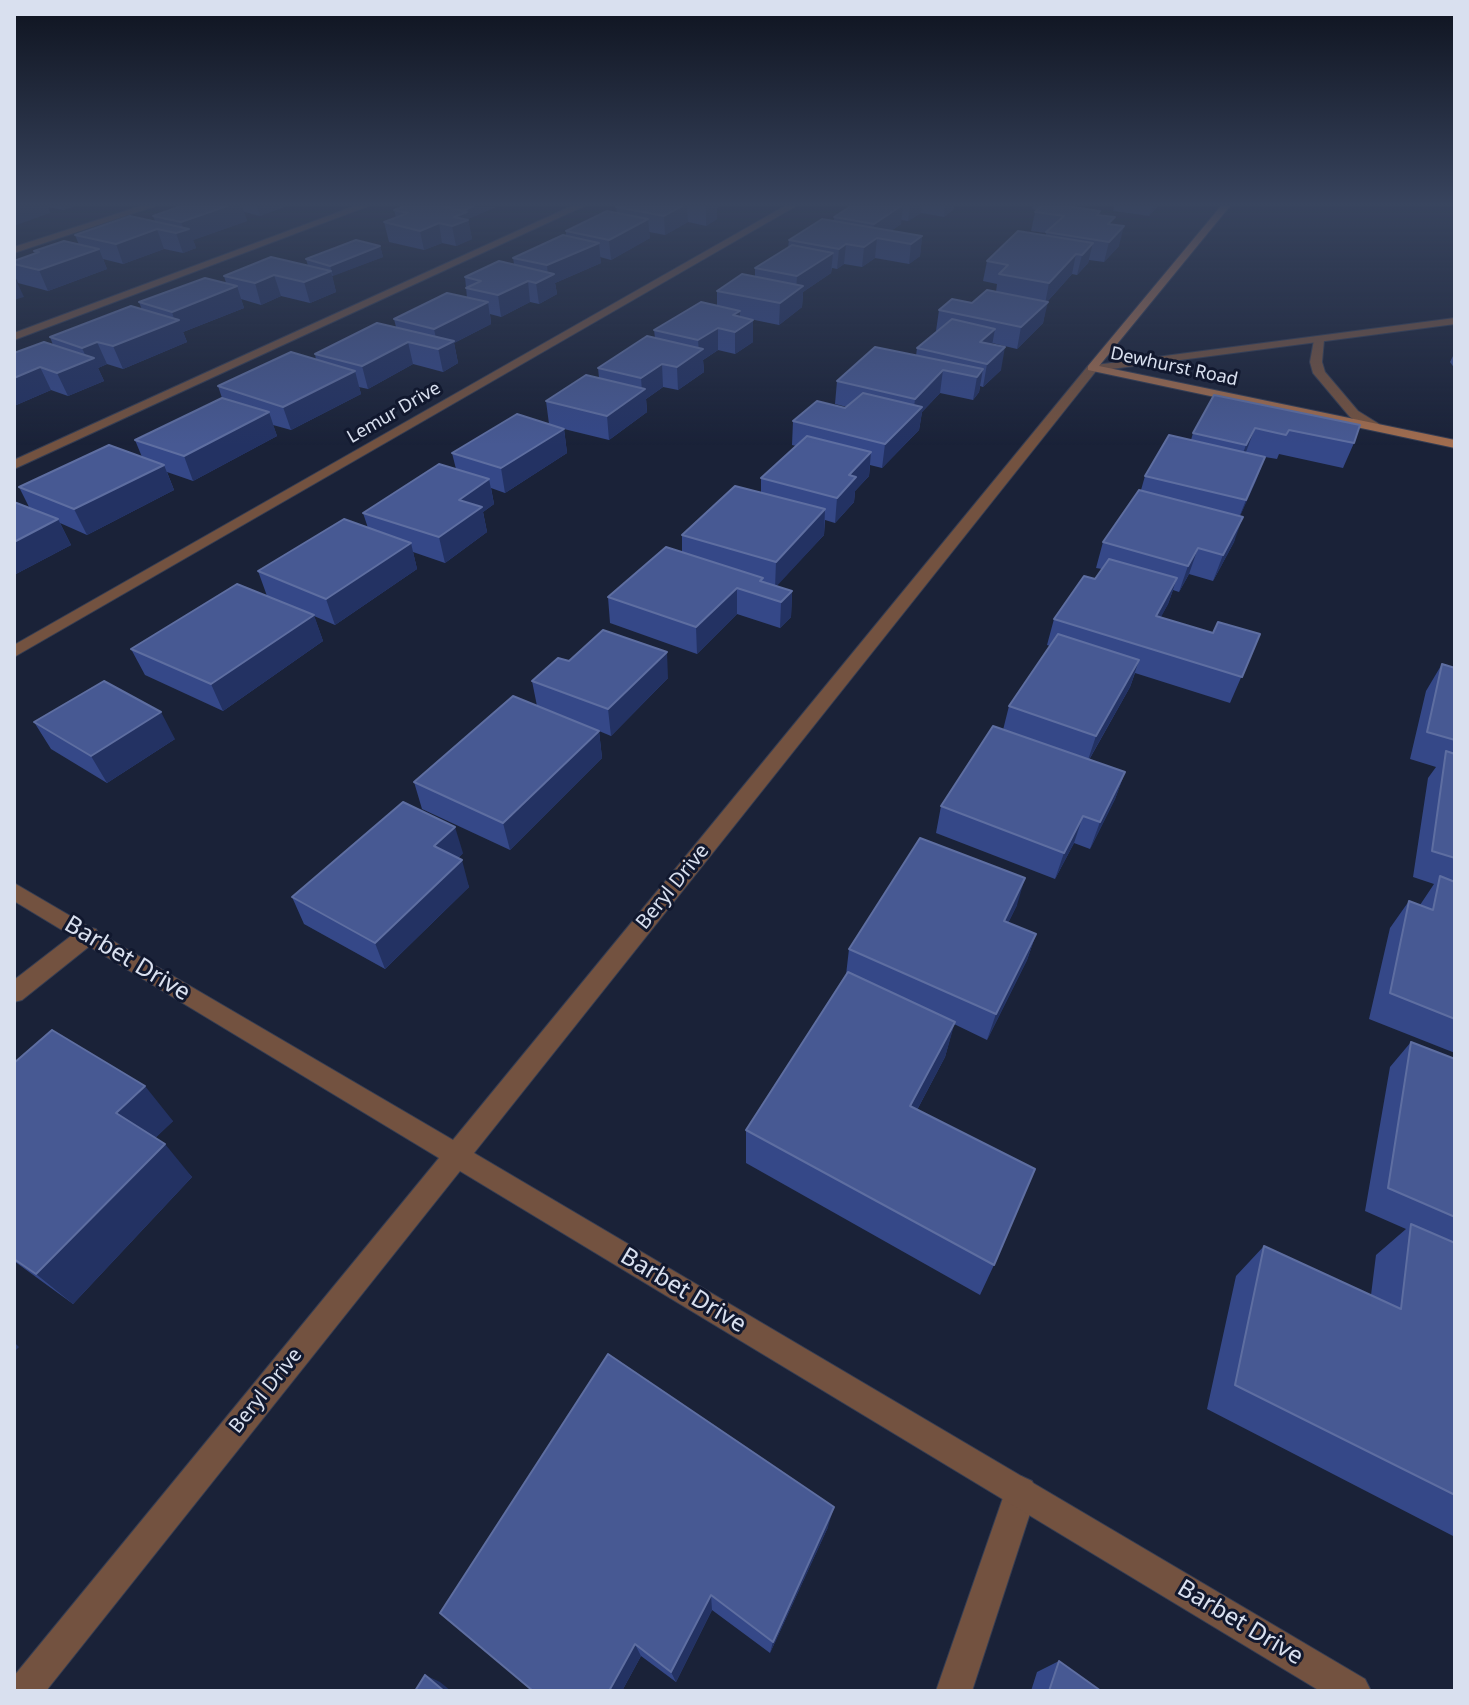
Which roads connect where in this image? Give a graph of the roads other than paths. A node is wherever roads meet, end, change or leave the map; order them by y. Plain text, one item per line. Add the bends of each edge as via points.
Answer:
1 (151, 286) edge
2 (406, 286) edge
3 (653, 286) edge
4 (1160, 286) edge
5 (1455, 321) edge
6 (14, 337) edge
7 (1319, 340) junction
8 (1092, 368) junction
9 (1375, 427) junction
10 (1455, 444) edge
11 (14, 465) edge
12 (14, 652) edge
13 (14, 891) edge
14 (88, 935) junction
15 (14, 993) edge
16 (457, 1156) junction
17 (1021, 1492) junction
18 (24, 1691) edge
19 (954, 1691) edge
20 (1353, 1691) edge

1 - 6 street
2 - 11 street
3 - 12 street, Lemur Drive
4 - 8 street, Dewhurst Road
5 - 7 street
7 - 8 street
7 - 9 street via 1319,373 1354,414
8 - 9 street, Dewhurst Road
8 - 16 street, Beryl Drive
9 - 10 street, Dewhurst Road
13 - 14 street, Barbet Drive
14 - 15 street
14 - 16 street, Barbet Drive
16 - 17 street, Barbet Drive
16 - 18 street, Beryl Drive
17 - 19 street
17 - 20 street, Barbet Drive

